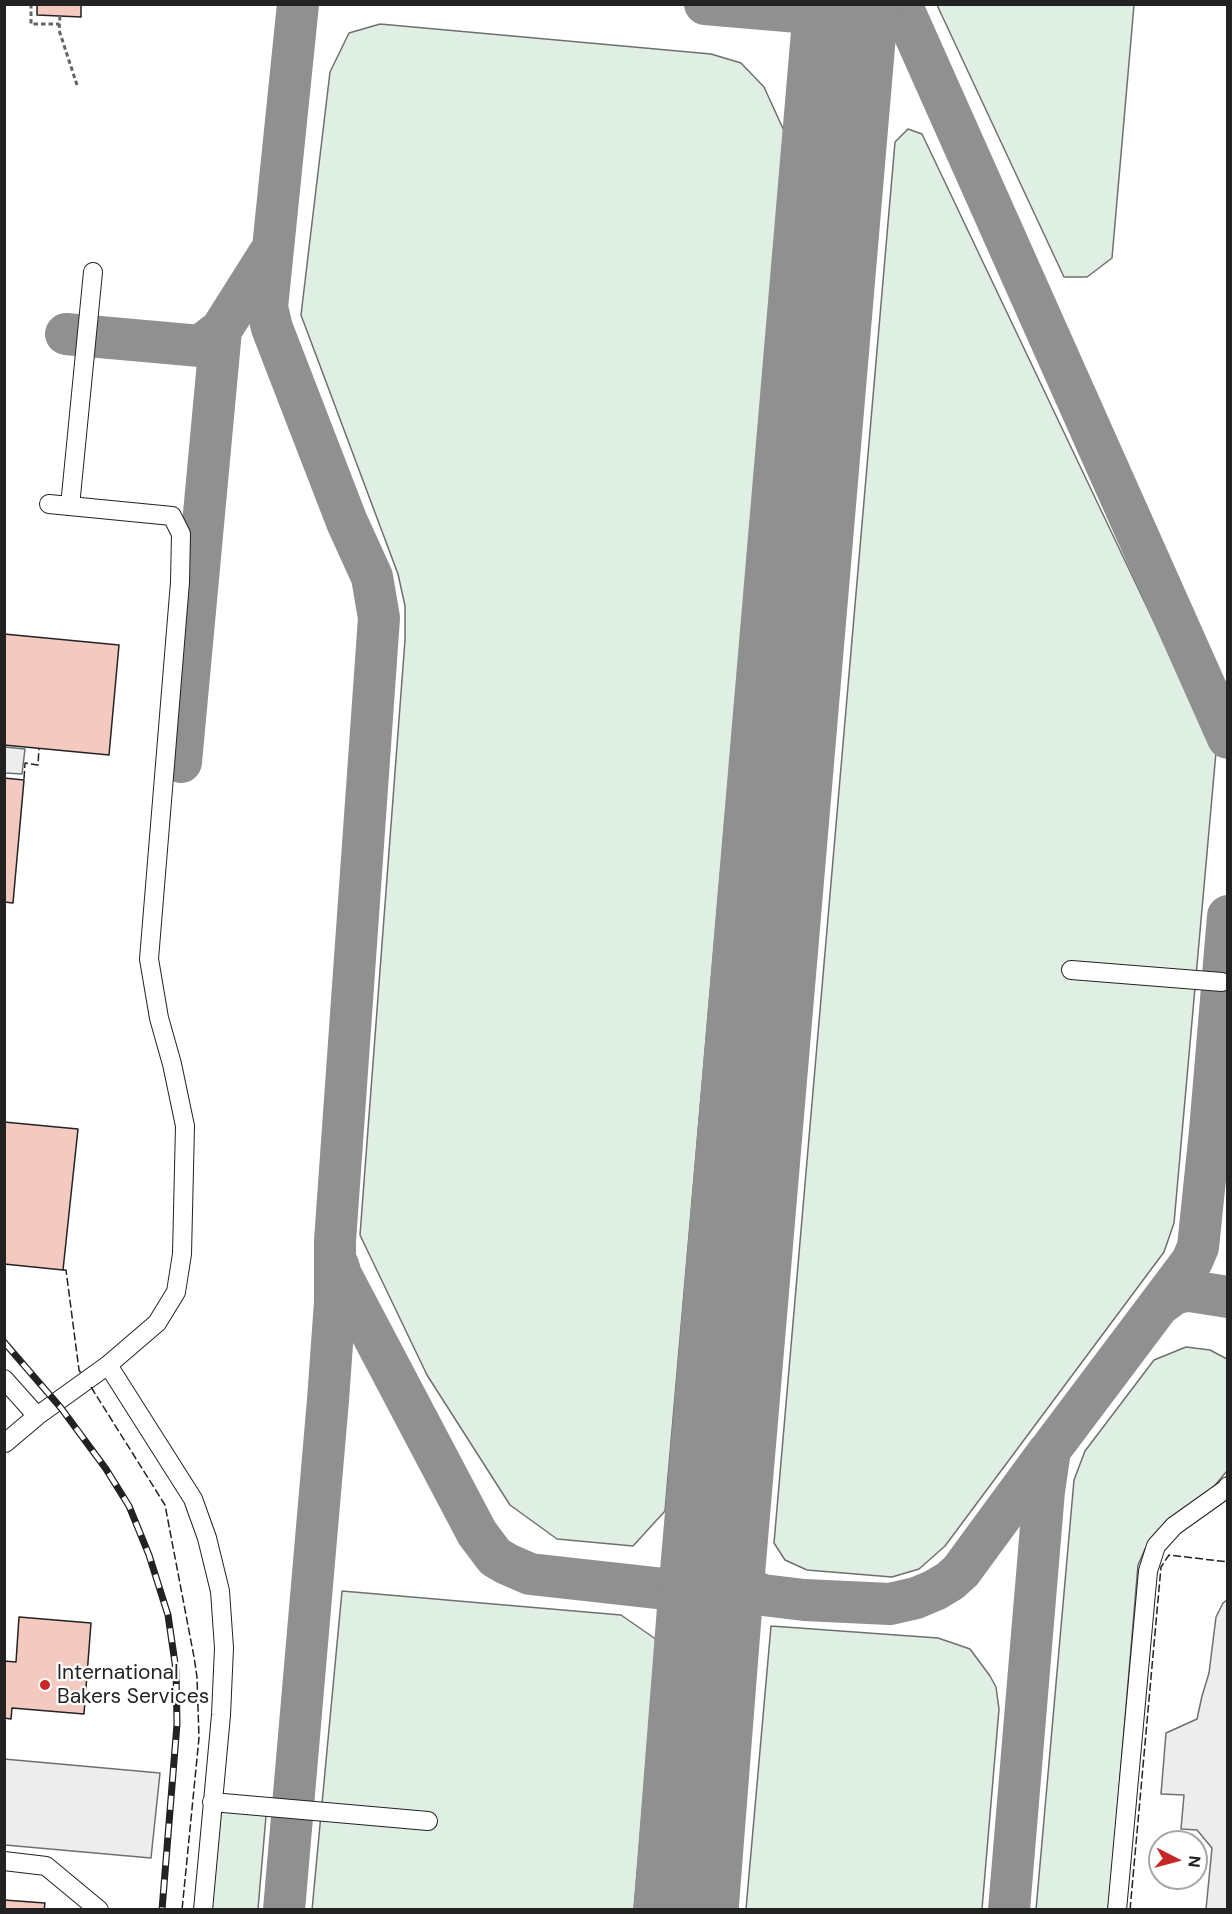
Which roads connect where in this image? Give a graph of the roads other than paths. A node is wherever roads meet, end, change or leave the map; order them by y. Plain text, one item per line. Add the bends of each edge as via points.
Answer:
1 (93, 272) dead end
2 (49, 504) dead end
3 (70, 506) junction
4 (1071, 970) dead end
5 (1222, 982) dead end
6 (108, 1365) junction
7 (4, 1379) edge
8 (37, 1416) junction
9 (4, 1443) edge
10 (1227, 1486) edge
11 (212, 1803) junction
12 (428, 1821) dead end
13 (4, 1861) edge
14 (99, 1910) edge
15 (203, 1910) edge
16 (1118, 1910) edge

1 - 3 lane
2 - 3 lane
3 - 6 lane via 172,516 181,534 148,959 185,1126 182,1254 176,1292 157,1323
4 - 5 lane
6 - 8 lane
6 - 11 lane via 193,1499 220,1591 224,1648
7 - 8 lane
8 - 9 lane
10 - 16 lane via 1174,1526 1156,1546 1148,1571
11 - 12 lane
11 - 15 lane
13 - 14 lane via 46,1866

